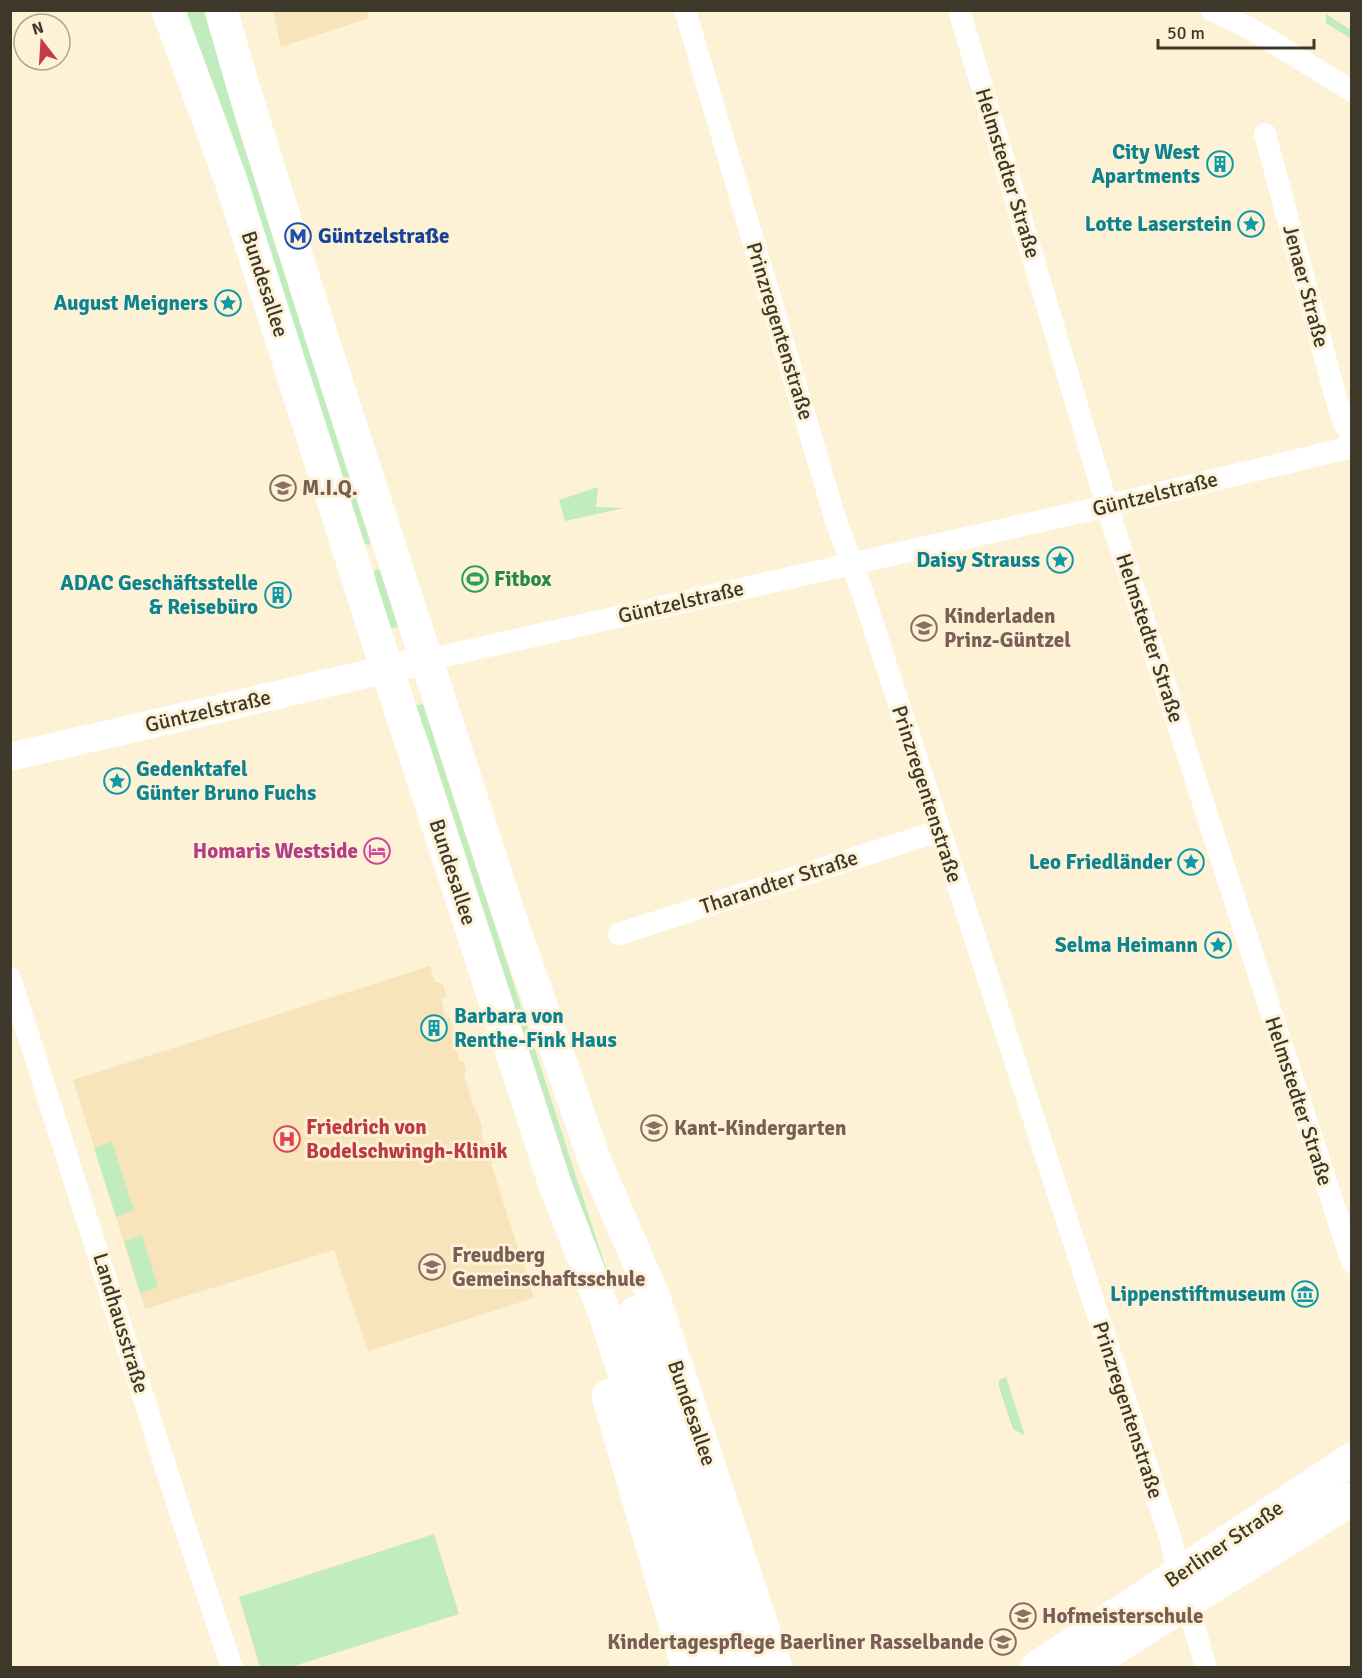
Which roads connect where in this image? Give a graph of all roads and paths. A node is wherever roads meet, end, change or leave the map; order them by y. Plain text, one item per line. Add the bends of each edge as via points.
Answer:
1 (168, 10) edge
2 (221, 10) edge
3 (684, 10) edge
4 (959, 10) edge
5 (1212, 10) edge
6 (1352, 91) edge
7 (1265, 134) dead end
8 (1352, 436) edge
9 (1352, 447) edge
10 (1107, 506) junction
11 (391, 549) junction
12 (353, 561) junction
13 (852, 563) junction
14 (427, 660) junction
15 (387, 670) junction
16 (10, 757) edge
17 (939, 831) junction
18 (620, 934) dead end
19 (10, 978) edge
20 (596, 1164) junction
21 (554, 1182) junction
22 (1352, 1262) edge
23 (1352, 1459) edge
24 (1352, 1499) edge
25 (1183, 1588) junction
26 (232, 1668) edge
27 (688, 1668) edge
28 (718, 1668) edge
29 (751, 1668) edge
30 (776, 1668) edge
31 (1035, 1668) edge
32 (1083, 1668) edge
33 (1206, 1668) edge

1 - 12 main road, Bundesallee via 231,181
2 - 11 main road, Bundesallee
3 - 13 street, Prinzregentenstraße via 835,518
4 - 10 street, Helmstedter Straße
5 - 6 street via 1251,29
7 - 8 street, Jenaer Straße via 1336,398
9 - 10 street, Güntzelstraße
10 - 13 street, Güntzelstraße
10 - 22 street, Helmstedter Straße
11 - 12 main road
11 - 14 main road, Bundesallee
12 - 15 main road, Bundesallee
13 - 14 street, Güntzelstraße
13 - 17 street, Prinzregentenstraße
14 - 15 street, Güntzelstraße
14 - 20 main road, Bundesallee
15 - 16 street, Güntzelstraße
15 - 21 main road, Bundesallee
17 - 18 street, Tharandter Straße
17 - 25 street, Prinzregentenstraße via 1170,1537
19 - 26 street, Landhausstraße
20 - 29 main road, Bundesallee via 630,1300
20 - 30 main road, Bundesallee via 653,1295
21 - 27 main road, Bundesallee via 586,1321
21 - 28 main road, Bundesallee via 605,1314
23 - 25 main road, Berliner Straße
24 - 25 main road, Berliner Straße
25 - 31 main road, Berliner Straße
25 - 32 main road, Berliner Straße
25 - 33 street, Prinzregentenstraße

